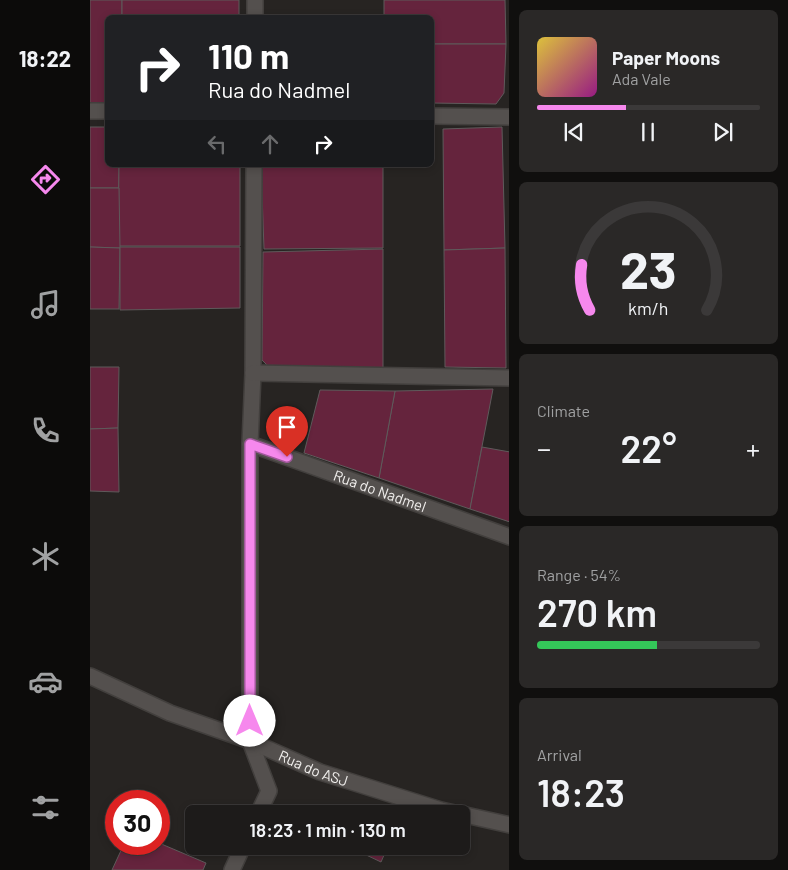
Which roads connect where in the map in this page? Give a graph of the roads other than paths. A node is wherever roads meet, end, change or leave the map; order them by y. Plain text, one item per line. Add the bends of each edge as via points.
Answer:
1 (255, 0) edge
2 (255, 15) edge
3 (90, 111) edge
4 (105, 111) edge
5 (434, 116) edge
6 (509, 117) edge
7 (254, 167) edge
8 (253, 373) junction
9 (509, 378) edge
10 (250, 444) junction
11 (509, 537) edge
12 (90, 676) edge
13 (250, 741) junction
14 (262, 805) edge
15 (426, 805) edge
16 (470, 816) edge
17 (509, 825) edge
18 (239, 855) edge
19 (232, 870) edge

1 - 2 street
3 - 4 street
5 - 6 street
7 - 8 street
8 - 9 street
8 - 10 street
10 - 11 street, Rua do Nadmel
10 - 13 street
12 - 13 street, Rua do ASJ via 170,712
13 - 14 street via 269,791
13 - 15 street, Rua do ASJ via 320,772
16 - 17 street, Rua do ASJ
18 - 19 street

